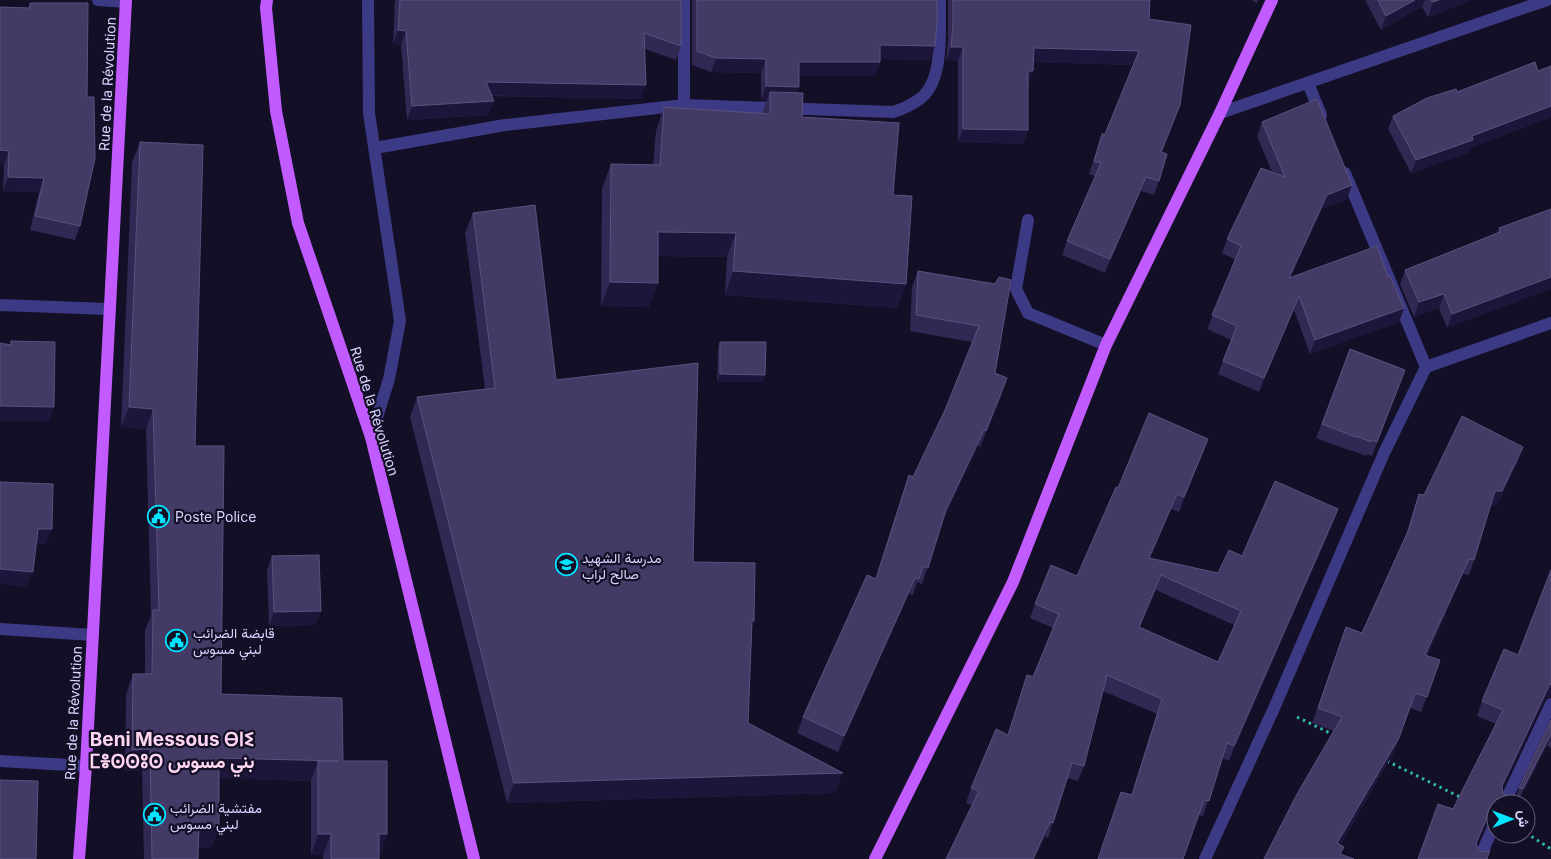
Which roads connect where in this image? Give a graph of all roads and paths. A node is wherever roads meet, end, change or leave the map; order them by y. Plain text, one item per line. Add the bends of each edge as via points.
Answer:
1 (98, 0) edge
2 (267, 0) edge
3 (368, 0) edge
4 (684, 0) edge
5 (940, 0) edge
6 (1272, 0) edge
7 (1547, 0) edge
8 (126, 1) edge
9 (1308, 83) junction
10 (684, 105) junction
11 (1220, 112) junction
12 (1327, 129) edge
13 (375, 148) junction
14 (1342, 166) edge
15 (1028, 220) dead end
16 (0, 305) edge
17 (110, 309) junction
18 (1551, 322) edge
19 (1106, 345) junction
20 (1426, 367) junction
21 (371, 437) junction
22 (0, 629) edge
23 (93, 634) junction
24 (1551, 704) edge
25 (1275, 706) junction
26 (1337, 737) edge
27 (1381, 758) edge
28 (0, 762) edge
29 (86, 766) junction
30 (1509, 794) edge
31 (1470, 802) edge
32 (1536, 839) edge
33 (1486, 843) edge
34 (1551, 849) edge
35 (79, 859) edge
36 (474, 859) edge
37 (874, 859) edge
38 (1205, 859) edge
39 (1479, 859) edge

1 - 8 street
2 - 21 main road, Rue de la Révolution via 276,111 298,223
3 - 13 street via 369,113
4 - 10 street
5 - 10 street via 938,68 932,84 908,107 876,113
6 - 11 main road
7 - 9 street
8 - 17 main road, Rue de la Révolution
9 - 11 street
9 - 12 street
10 - 13 street via 505,125
11 - 19 main road
13 - 21 street via 400,321 389,379
14 - 20 street
15 - 19 street via 1016,289 1028,313
16 - 17 street
17 - 23 main road, Rue de la Révolution
18 - 20 street
19 - 37 main road via 1013,582
20 - 25 street via 1384,453
21 - 36 main road, Rue de la Révolution
22 - 23 street
23 - 29 main road, Rue de la Révolution
24 - 30 street
25 - 26 path
25 - 38 street
27 - 31 path
28 - 29 street
29 - 35 main road, Rue de la Révolution
32 - 34 path
33 - 39 street

